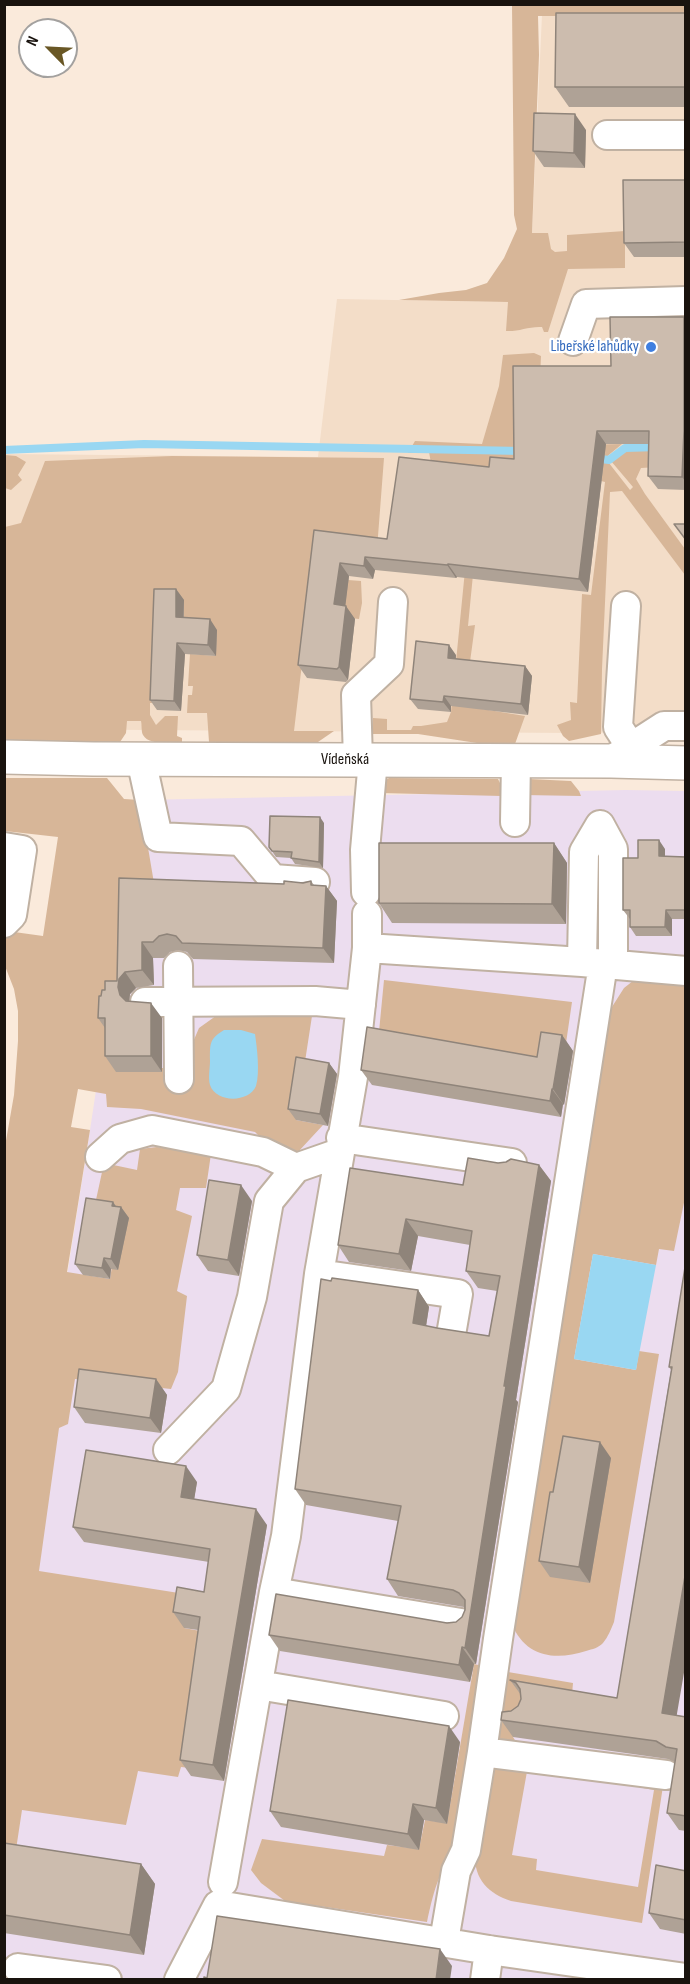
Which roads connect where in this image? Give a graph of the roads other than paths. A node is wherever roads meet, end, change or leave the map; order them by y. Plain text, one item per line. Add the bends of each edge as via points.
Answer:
1 (607, 135) dead end
2 (686, 135) edge
3 (686, 301) edge
4 (573, 341) dead end
5 (393, 602) dead end
6 (626, 606) dead end
7 (686, 726) edge
8 (621, 754) junction
9 (4, 757) edge
10 (141, 759) junction
11 (366, 760) junction
12 (516, 760) junction
13 (686, 763) edge
14 (515, 822) dead end
15 (612, 824) dead end
16 (4, 847) edge
17 (315, 882) dead end
18 (4, 923) edge
19 (367, 948) junction
20 (599, 964) junction
21 (178, 966) dead end
22 (686, 971) edge
23 (145, 1002) edge
24 (179, 1002) junction
25 (361, 1005) junction
26 (179, 1079) dead end
27 (340, 1145) junction
28 (100, 1157) dead end
29 (512, 1163) edge
30 (296, 1168) junction
31 (319, 1274) junction
32 (452, 1329) edge
33 (168, 1450) dead end
34 (274, 1593) junction
35 (461, 1623) edge
36 (258, 1685) junction
37 (488, 1708) junction
38 (517, 1713) edge
39 (444, 1716) dead end
40 (482, 1752) junction
41 (666, 1776) dead end
42 (223, 1882) dead end
43 (444, 1941) junction
44 (489, 1950) junction
45 (18, 1968) dead end
46 (686, 1978) edge
47 (107, 1980) edge
48 (179, 1980) edge
49 (485, 1980) edge

1 - 2 lane
3 - 4 lane via 586,304
5 - 11 lane via 389,664 356,695
6 - 8 lane via 618,727
7 - 8 lane via 664,726
8 - 12 main road, Vídeňská
8 - 13 main road, Vídeňská
9 - 10 main road, Vídeňská
10 - 11 main road, Vídeňská
10 - 17 lane via 158,837 241,842 273,879
11 - 12 main road, Vídeňská
11 - 19 lane
12 - 14 lane
15 - 20 lane via 613,849
16 - 18 lane via 22,850 12,915
19 - 20 lane
19 - 25 lane
20 - 22 lane
20 - 37 lane
21 - 24 lane
23 - 24 lane
24 - 25 lane via 315,1001
24 - 26 lane
25 - 27 lane
27 - 29 lane
27 - 30 lane
27 - 31 lane
28 - 30 lane via 120,1139 152,1130 263,1152
30 - 33 lane via 269,1201 252,1297 226,1389
31 - 32 lane via 458,1294
31 - 34 lane via 286,1536
34 - 35 lane
34 - 36 lane
36 - 39 lane
36 - 42 lane
37 - 38 lane
37 - 40 lane
40 - 41 lane
40 - 43 lane via 466,1850 456,1871
43 - 44 lane
43 - 48 lane via 218,1905
44 - 46 lane
44 - 49 lane
45 - 47 lane

